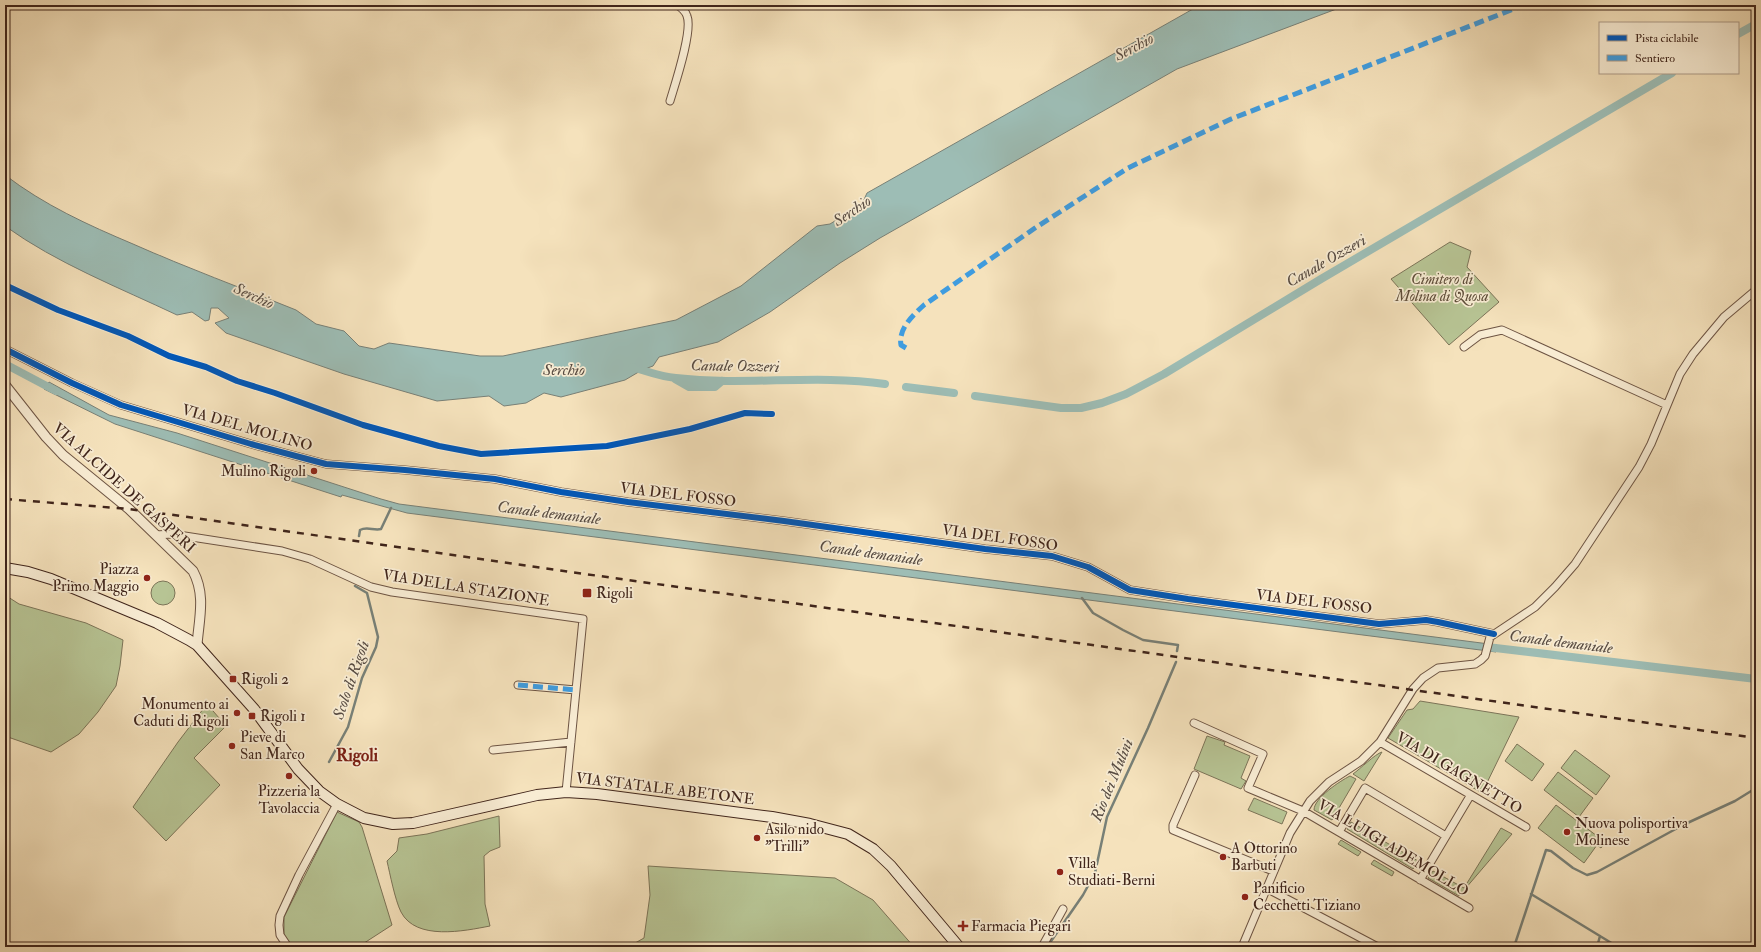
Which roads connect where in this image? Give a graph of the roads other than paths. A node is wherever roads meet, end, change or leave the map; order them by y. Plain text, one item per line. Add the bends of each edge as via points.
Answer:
1 (677, 5) edge
2 (670, 101) dead end
3 (1756, 290) edge
4 (1464, 347) dead end
5 (5, 349) edge
6 (5, 385) edge
7 (1667, 405) junction
8 (495, 479) joint
9 (156, 535) junction
10 (5, 568) edge
11 (1494, 634) junction
12 (196, 645) junction
13 (518, 685) dead end
14 (576, 690) junction
15 (1194, 724) dead end
16 (571, 742) junction
17 (1380, 742) junction
18 (493, 750) dead end
19 (1195, 775) dead end
20 (566, 792) junction
21 (1470, 796) junction
22 (337, 804) junction
23 (1303, 811) junction
24 (1526, 827) dead end
25 (1339, 832) junction
26 (1446, 836) junction
27 (1273, 872) junction
28 (1420, 880) junction
29 (1266, 888) junction
30 (1468, 908) dead end
31 (1063, 909) dead end
32 (288, 947) edge
33 (959, 947) edge
34 (1042, 947) edge
35 (1242, 947) edge
36 (1378, 947) edge

1 - 2 street via 687,16 689,24
3 - 7 street via 1724,317 1700,345 1680,374
4 - 7 street via 1480,335 1502,330
5 - 8 street, VIA DEL MOLINO via 105,399 264,448 326,464
6 - 9 street, VIA ALCIDE DE GASPERI via 63,455 129,509
7 - 11 street via 1639,467 1575,564 1535,607
8 - 11 street, VIA DEL FOSSO via 620,501 1052,556 1088,567 1130,590 1188,599 1379,624 1426,620
9 - 12 street, VIA ALCIDE DE GASPERI via 193,571 199,583 201,601
9 - 14 street, VIA DELLA STAZIONE via 172,534 282,551 310,559 371,587 392,592 582,619
10 - 12 main road, VIA STATALE ABETONE via 51,579 156,623
11 - 17 street via 1488,641 1485,656 1475,664 1444,667 1428,673 1413,690
12 - 22 main road, VIA STATALE ABETONE via 254,709 309,782
13 - 14 street
14 - 16 street, VIA DELLA STAZIONE
15 - 23 street, VIA LUIGI ADEMOLLO via 1263,754 1248,788
16 - 18 street
16 - 20 street, VIA DELLA STAZIONE
17 - 21 street, VIA DI GAGNETTO
17 - 23 street via 1361,761 1329,782
19 - 27 street via 1173,830
20 - 22 main road, VIA STATALE ABETONE via 537,795 401,825 364,818
20 - 33 main road, VIA STATALE ABETONE via 772,817 848,834 879,854
21 - 24 street, VIA DI GAGNETTO
21 - 26 street
22 - 32 street via 280,916 280,936
23 - 25 street, VIA LUIGI ADEMOLLO
23 - 27 street
25 - 26 street via 1365,788
25 - 28 street, VIA LUIGI ADEMOLLO
26 - 28 street
27 - 29 street
28 - 30 street, VIA LUIGI ADEMOLLO
29 - 35 street
29 - 36 street
31 - 34 street

